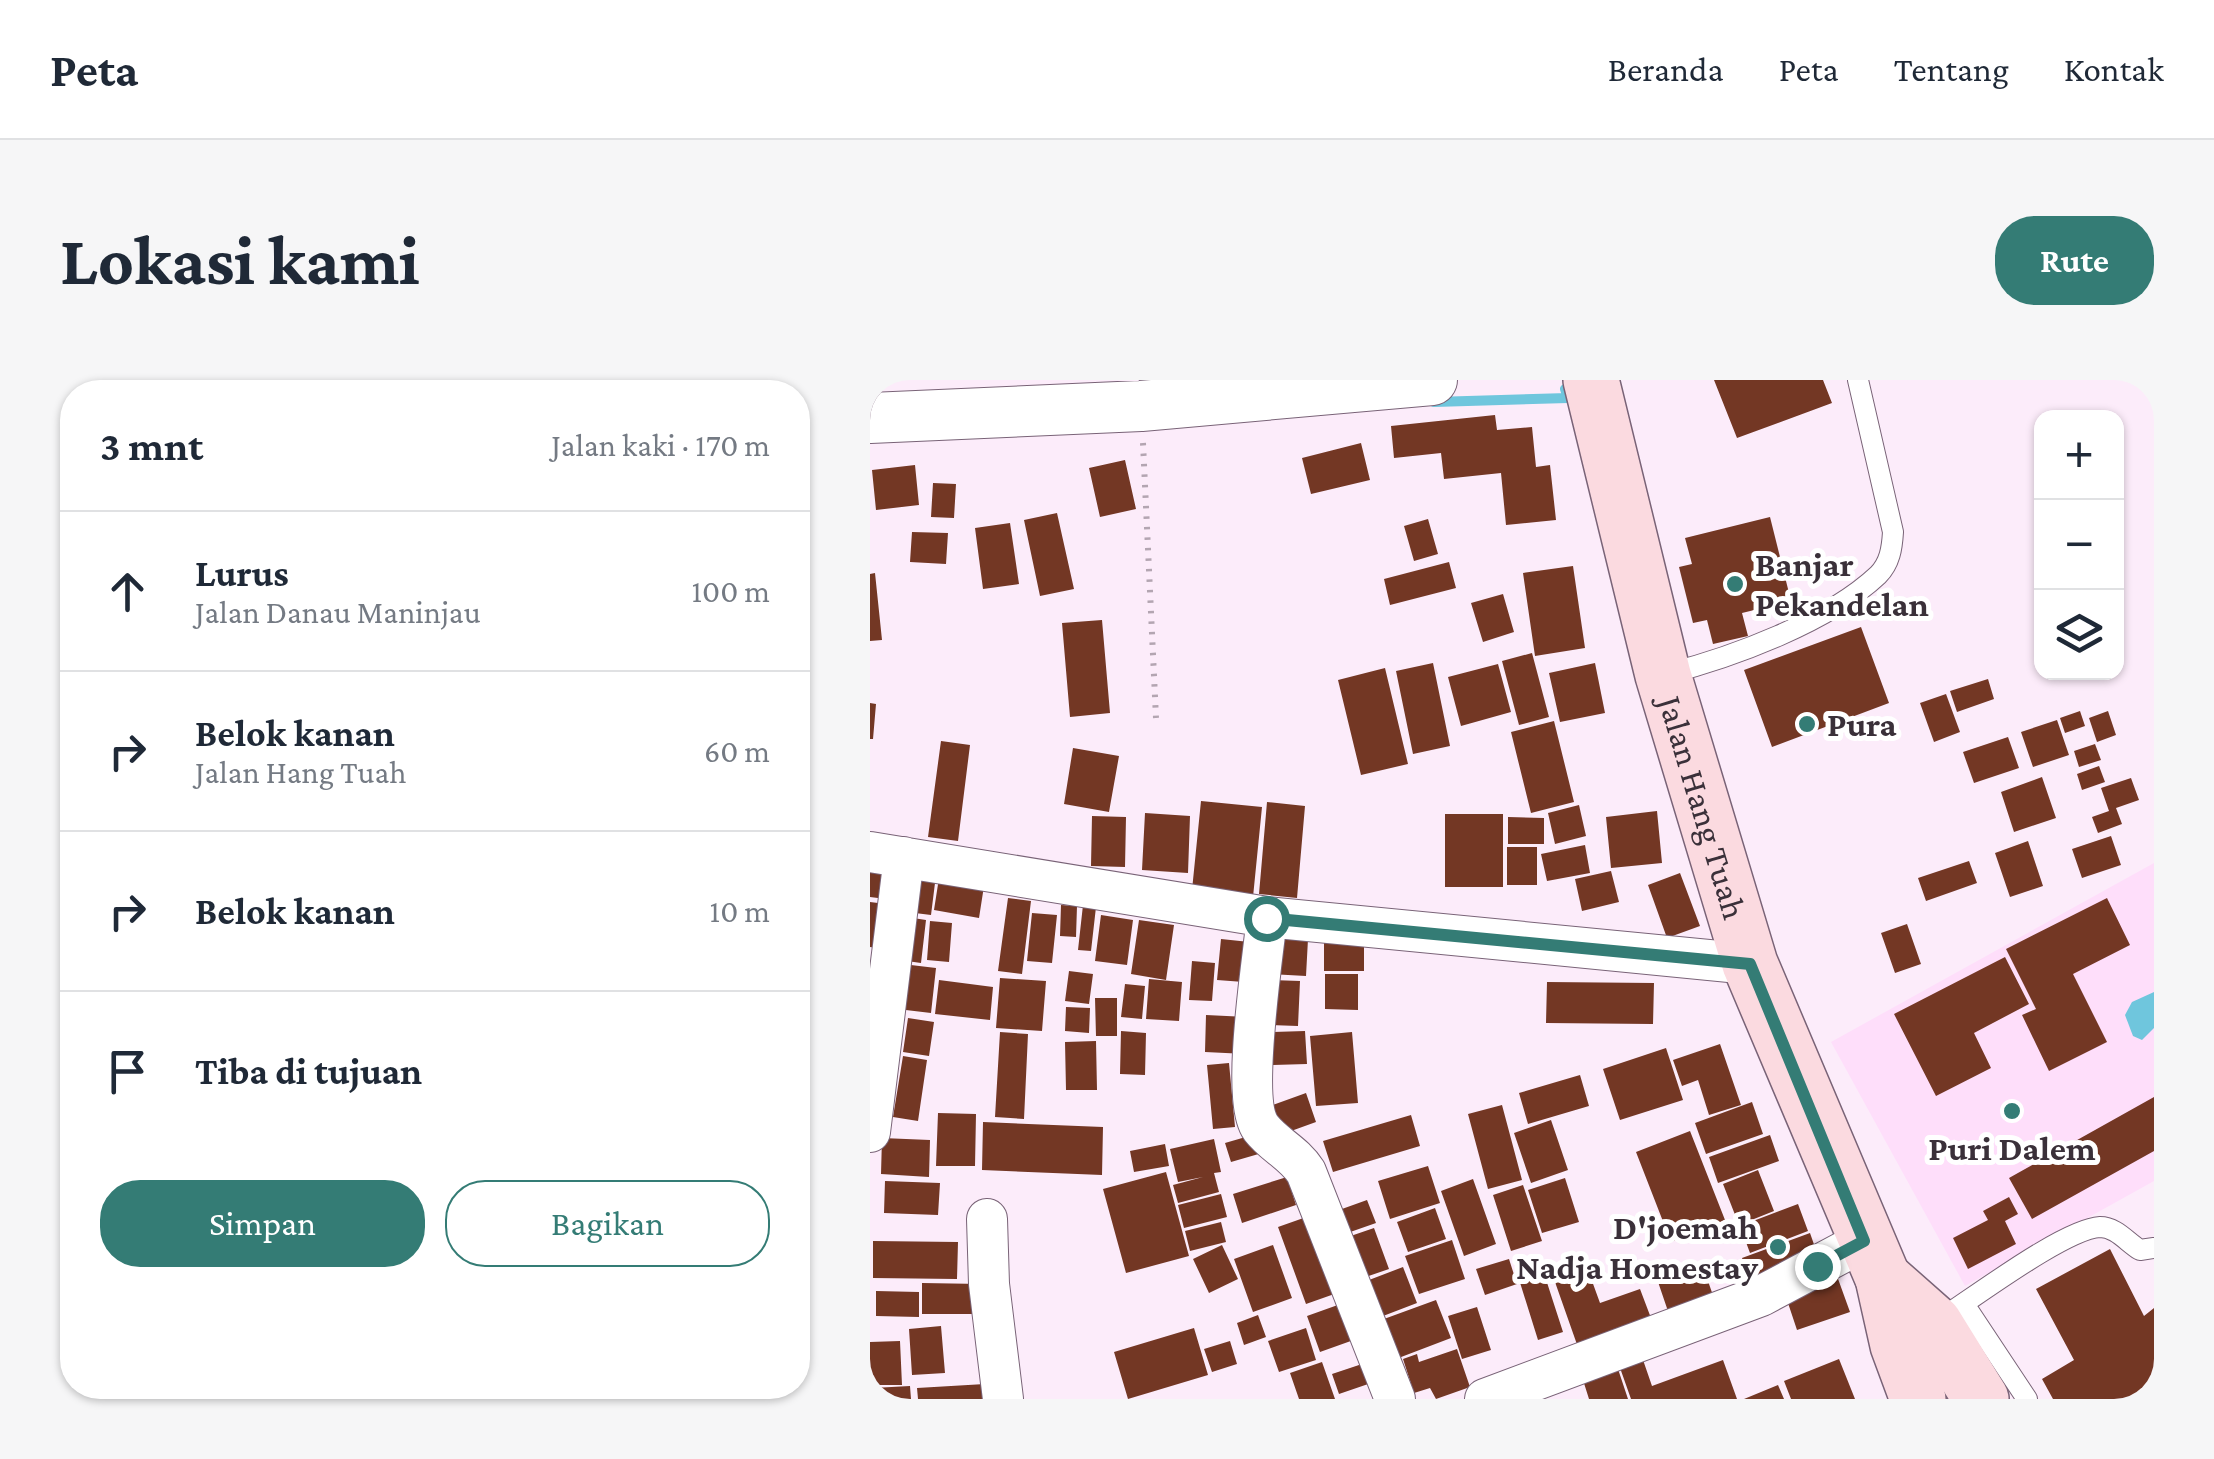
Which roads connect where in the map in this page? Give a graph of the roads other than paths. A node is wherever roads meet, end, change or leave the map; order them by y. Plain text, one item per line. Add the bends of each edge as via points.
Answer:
1 (1432, 380) edge
2 (1590, 380) edge
3 (1858, 380) edge
4 (870, 418) edge
5 (1663, 675) junction
6 (887, 855) edge
7 (1266, 918) junction
8 (1750, 964) junction
9 (870, 1132) edge
10 (987, 1218) dead end
11 (2154, 1248) edge
12 (1874, 1259) junction
13 (1949, 1313) junction
14 (1003, 1399) edge
15 (1395, 1399) edge
16 (1485, 1399) edge
17 (1918, 1399) edge
18 (1981, 1399) edge
19 (2026, 1399) edge

1 - 4 street via 1141,406
2 - 5 main road, Jalan Hang Tuah
3 - 5 lane via 1893,532 1892,553 1879,574 1774,638
5 - 8 main road, Jalan Hang Tuah
6 - 7 street
6 - 9 street
7 - 8 street
7 - 15 street via 1252,1086 1256,1118 1306,1172
8 - 12 main road, Jalan Hang Tuah
10 - 14 street
11 - 13 lane via 2140,1250 2098,1227 2067,1238
12 - 13 main road, Jalan Hang Tuah
12 - 16 street
12 - 17 main road, Jalan Hang Tuah
13 - 18 main road, Jalan Hang Tuah
13 - 19 lane

